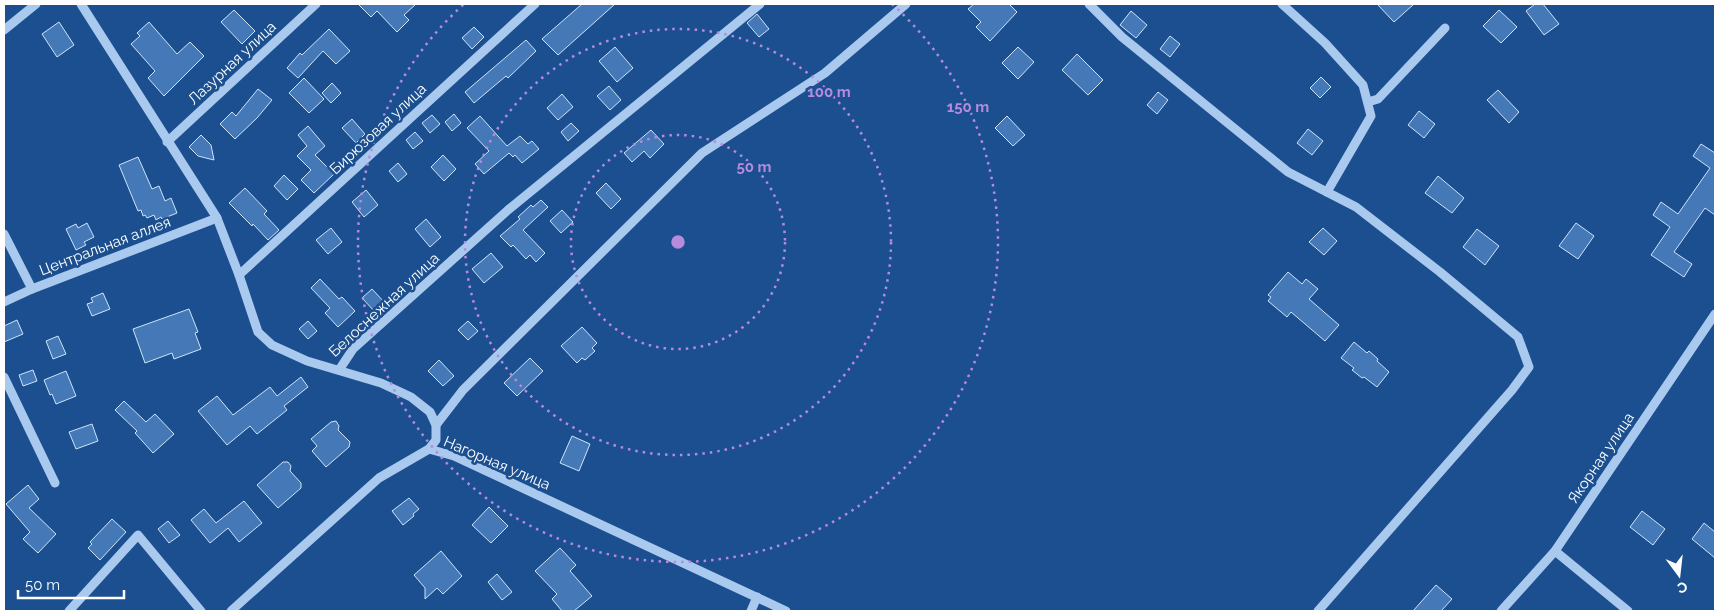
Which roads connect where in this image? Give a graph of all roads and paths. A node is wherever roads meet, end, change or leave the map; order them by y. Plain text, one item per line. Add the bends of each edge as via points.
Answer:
1 (36, 4) edge
2 (81, 4) edge
3 (316, 4) edge
4 (535, 4) edge
5 (760, 4) edge
6 (906, 4) edge
7 (1089, 4) edge
8 (1282, 4) edge
9 (1445, 28) dead end
10 (4, 30) edge
11 (1368, 102) junction
12 (167, 142) junction
13 (1327, 192) junction
14 (217, 218) junction
15 (4, 234) edge
16 (239, 275) junction
17 (32, 289) junction
18 (4, 302) edge
19 (1715, 314) edge
20 (339, 370) junction
21 (4, 377) edge
22 (436, 425) junction
23 (429, 449) junction
24 (55, 483) dead end
25 (1555, 551) junction
26 (757, 597) junction
27 (69, 611) edge
28 (201, 611) edge
29 (231, 611) edge
30 (751, 611) edge
31 (786, 611) edge
32 (1318, 611) edge
33 (1501, 611) edge
34 (1628, 611) edge

1 - 10 street
2 - 12 street, Белоснежная улица
3 - 12 street, Лазурная улица
4 - 16 street, Бирюзовая улица
5 - 20 street, Белоснежная улица via 508,210 353,348
6 - 22 street via 824,73 702,153 463,390
7 - 13 street via 1122,38 1236,131 1288,172
8 - 11 street via 1344,64 1363,86
9 - 11 street via 1378,99
11 - 13 street via 1371,116
12 - 14 street, Белоснежная улица
13 - 32 street via 1356,207 1518,337 1529,367
14 - 16 street, Белоснежная улица
14 - 17 street, Центральная аллея
15 - 17 street
16 - 20 street, Белоснежная улица via 258,332 265,339 307,362
17 - 18 street, Центральная аллея
19 - 25 street, Якорная улица
20 - 22 street via 381,383 411,397 430,412
21 - 24 street
22 - 23 street via 436,440
23 - 26 street, Нагорная улица via 454,456
23 - 29 street, Нагорная улица via 379,478
25 - 33 street, Якорная улица
25 - 34 street
26 - 30 street
26 - 31 street, Нагорная улица
27 - 28 street via 138,535

